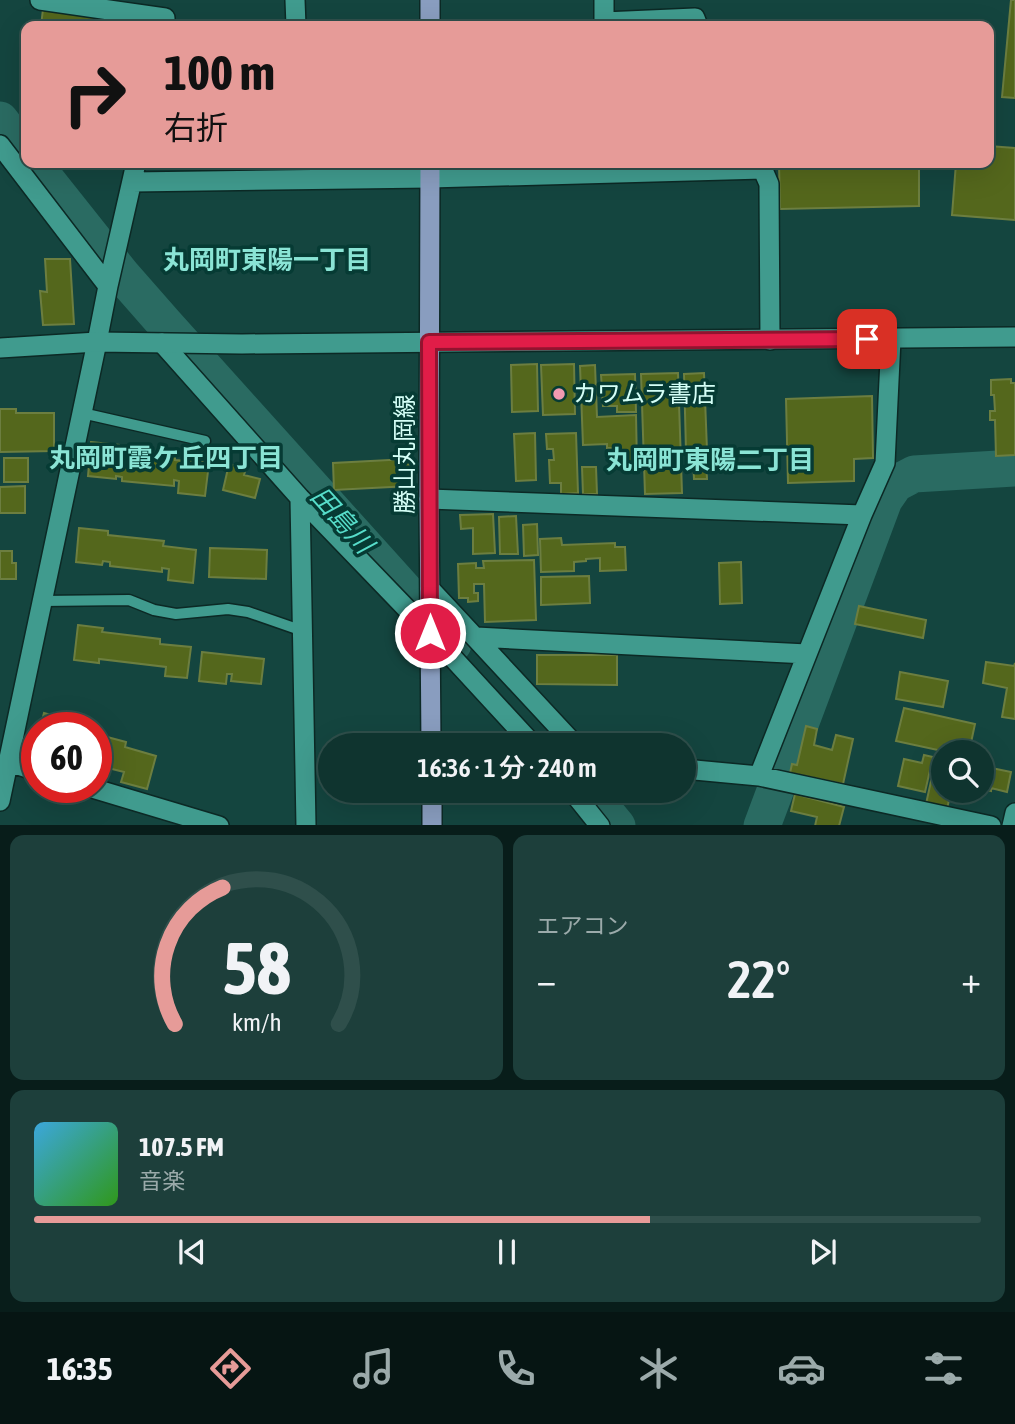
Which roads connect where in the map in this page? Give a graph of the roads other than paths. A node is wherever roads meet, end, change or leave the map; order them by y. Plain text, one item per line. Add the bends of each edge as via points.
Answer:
1 (40, 0) edge
2 (295, 0) edge
3 (430, 0) edge
4 (604, 0) edge
5 (166, 15) edge
6 (296, 21) edge
7 (430, 21) edge
8 (604, 21) edge
9 (659, 21) edge
10 (696, 21) edge
11 (0, 145) edge
12 (603, 168) edge
13 (762, 168) edge
14 (430, 170) edge
15 (299, 171) edge
16 (134, 172) edge
17 (108, 286) junction
18 (1015, 337) edge
19 (891, 339) junction
20 (770, 340) junction
21 (97, 342) junction
22 (429, 342) junction
23 (162, 343) junction
24 (0, 348) edge
25 (82, 413) junction
26 (205, 441) dead end
27 (300, 498) junction
28 (429, 499) junction
29 (862, 516) junction
30 (430, 589) junction
31 (42, 601) junction
32 (303, 631) junction
33 (430, 633) junction
34 (477, 637) junction
35 (807, 654) junction
36 (431, 733) edge
37 (522, 733) edge
38 (564, 733) edge
39 (8, 762) junction
40 (21, 766) edge
41 (696, 770) edge
42 (759, 775) junction
43 (112, 794) edge
44 (0, 801) edge
45 (432, 803) edge
46 (582, 803) edge
47 (1015, 815) edge
48 (219, 825) edge
49 (306, 825) edge
50 (432, 825) edge
51 (600, 825) edge
52 (991, 825) edge
53 (1012, 825) edge

1 - 5 street
2 - 6 street
3 - 7 main road
4 - 8 street
9 - 10 street
11 - 17 street
12 - 14 street
13 - 20 street via 769,184
14 - 15 street
14 - 22 main road, 勝山丸岡線
15 - 16 street
16 - 17 street
17 - 21 street
18 - 19 street
19 - 20 street
19 - 29 street via 885,463
20 - 22 street
21 - 23 street
21 - 24 street
21 - 25 street
22 - 23 street
22 - 28 main road, 勝山丸岡線
23 - 27 street
25 - 26 lane
25 - 31 street
27 - 32 street
27 - 33 street
28 - 29 street
28 - 30 main road, 勝山丸岡線
29 - 35 street
30 - 33 main road, 勝山丸岡線
30 - 34 street
31 - 32 lane via 129,600 176,614 228,609
31 - 39 street
32 - 49 street
33 - 36 main road, 勝山丸岡線
33 - 37 street
34 - 35 street
34 - 38 street
35 - 42 street
39 - 40 street
39 - 44 street
41 - 42 street
42 - 52 street
43 - 48 street
45 - 50 main road
46 - 51 street
47 - 53 street

